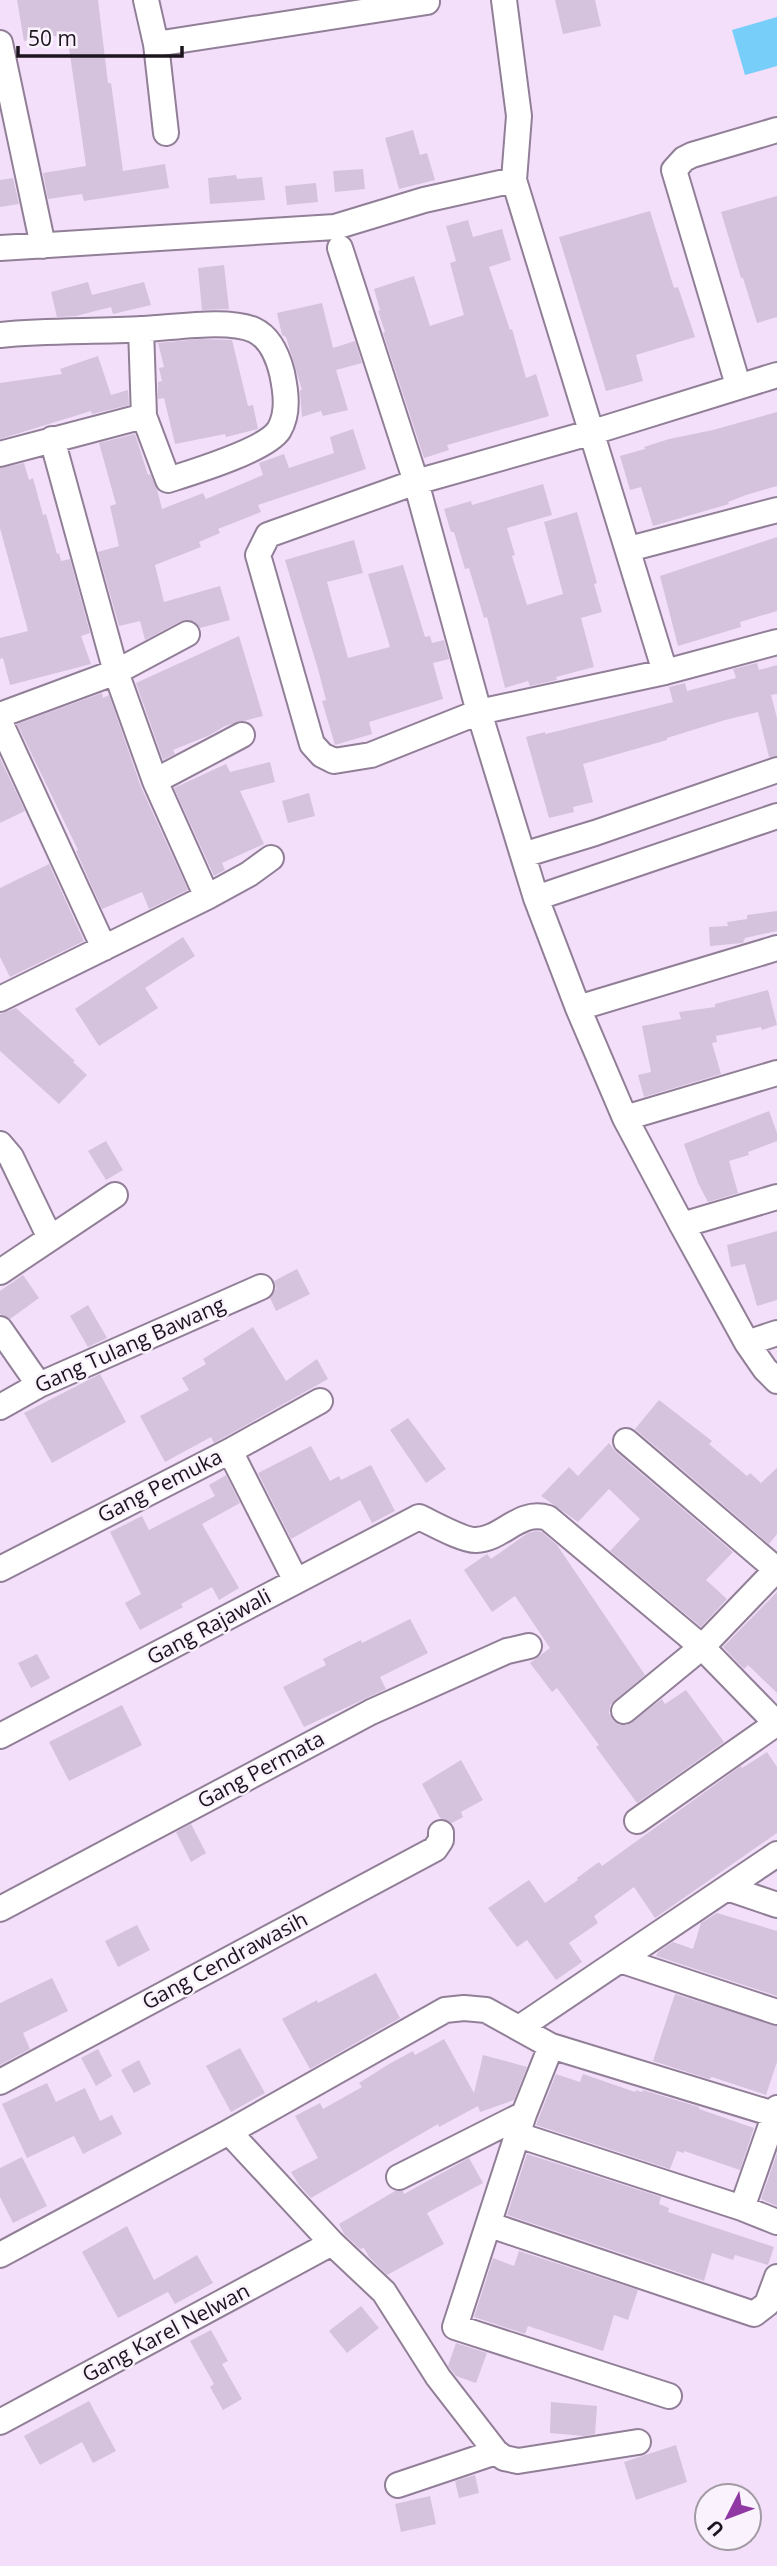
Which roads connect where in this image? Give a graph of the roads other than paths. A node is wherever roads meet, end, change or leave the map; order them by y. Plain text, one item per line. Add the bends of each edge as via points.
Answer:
1 (146, 0) edge
2 (426, 0) edge
3 (504, 0) edge
4 (0, 43) edge
5 (156, 44) junction
6 (777, 130) edge
7 (166, 134) dead end
8 (514, 180) junction
9 (43, 246) junction
10 (0, 248) edge
11 (340, 248) dead end
12 (141, 330) junction
13 (0, 335) edge
14 (777, 375) edge
15 (738, 386) junction
16 (144, 416) junction
17 (593, 432) junction
18 (52, 439) junction
19 (0, 454) edge
20 (416, 482) junction
21 (777, 510) edge
22 (629, 549) junction
23 (187, 634) dead end
24 (777, 642) edge
25 (116, 672) junction
26 (665, 672) junction
27 (479, 712) junction
28 (0, 715) edge
29 (0, 722) edge
30 (242, 735) dead end
31 (777, 769) edge
32 (155, 781) junction
33 (777, 816) edge
34 (523, 855) junction
35 (271, 858) dead end
36 (207, 897) junction
37 (536, 898) junction
38 (777, 947) edge
39 (104, 948) junction
40 (1, 995) edge
41 (578, 1008) junction
42 (777, 1073) edge
43 (625, 1118) junction
44 (0, 1144) edge
45 (115, 1195) dead end
46 (777, 1197) edge
47 (682, 1225) junction
48 (50, 1238) junction
49 (0, 1272) edge
50 (261, 1287) dead end
51 (0, 1329) edge
52 (777, 1333) edge
53 (747, 1343) junction
54 (777, 1381) edge
55 (39, 1385) junction
56 (320, 1401) dead end
57 (0, 1407) edge
58 (626, 1441) dead end
59 (230, 1451) junction
60 (0, 1569) edge
61 (777, 1570) edge
62 (296, 1581) junction
63 (529, 1646) dead end
64 (702, 1647) junction
65 (624, 1711) dead end
66 (777, 1724) edge
67 (0, 1736) edge
68 (637, 1821) dead end
69 (441, 1833) dead end
70 (777, 1854) edge
71 (727, 1888) junction
72 (777, 1905) edge
73 (0, 1909) edge
74 (620, 1960) junction
75 (777, 2012) edge
76 (519, 2028) junction
77 (551, 2046) junction
78 (0, 2082) edge
79 (776, 2112) edge
80 (521, 2124) junction
81 (229, 2132) junction
82 (399, 2177) dead end
83 (742, 2208) junction
84 (777, 2222) edge
85 (490, 2225) junction
86 (332, 2243) junction
87 (0, 2255) edge
88 (777, 2277) edge
89 (669, 2396) dead end
90 (0, 2422) edge
91 (638, 2442) dead end
92 (496, 2452) junction
93 (398, 2485) dead end

1 - 5 street
2 - 5 street
3 - 8 street via 519,116
4 - 9 street
5 - 7 street
6 - 15 street via 692,155 674,170
8 - 9 street via 424,200 335,227
8 - 17 street
9 - 10 street
11 - 20 street
12 - 13 street
12 - 16 street
12 - 16 street via 211,324 254,330 276,354 286,409 278,431 260,446 169,480
14 - 15 street
15 - 17 street
16 - 18 street
17 - 20 street
17 - 22 street
18 - 19 street
18 - 25 street
20 - 27 street
20 - 27 street via 268,535 258,555 312,744 322,755 334,761 371,755
21 - 22 street
22 - 26 street
23 - 25 street
24 - 26 street
25 - 28 street
25 - 32 street
26 - 27 street
27 - 34 street
29 - 39 street
30 - 32 street
31 - 34 street
32 - 36 street
33 - 37 street
34 - 37 street
35 - 36 street
36 - 39 street
37 - 41 street
38 - 41 street
39 - 40 street
41 - 43 street
42 - 43 street
43 - 47 street
44 - 48 street via 11,1157
45 - 48 street
46 - 47 street
47 - 53 street
48 - 49 street
50 - 55 street, Gang Tulang Bawang
51 - 55 street
52 - 53 street
53 - 54 street
55 - 57 street, Gang Tulang Bawang
56 - 59 street, Gang Pemuka
58 - 61 street
59 - 60 street, Gang Pemuka
59 - 62 street
61 - 64 street
62 - 64 street, Gang Rajawali via 419,1517 474,1541 531,1515 548,1518
62 - 67 street, Gang Rajawali
63 - 73 street, Gang Permata via 507,1651 371,1712
64 - 65 street
64 - 66 street
66 - 68 street
69 - 78 street, Gang Cendrawasih via 435,1849
70 - 71 street
71 - 72 street
71 - 74 street
74 - 75 street
74 - 76 street
76 - 77 street
76 - 81 street via 486,2010 445,2010
77 - 79 street
77 - 80 street
79 - 83 street
80 - 82 street
80 - 83 street
80 - 85 street
81 - 86 street
81 - 87 street
83 - 84 street
85 - 88 street via 754,2314 767,2304
85 - 89 street via 455,2327
86 - 90 street, Gang Karel Nelwan
86 - 92 street via 384,2292 438,2377
91 - 92 street via 518,2461
92 - 93 street

